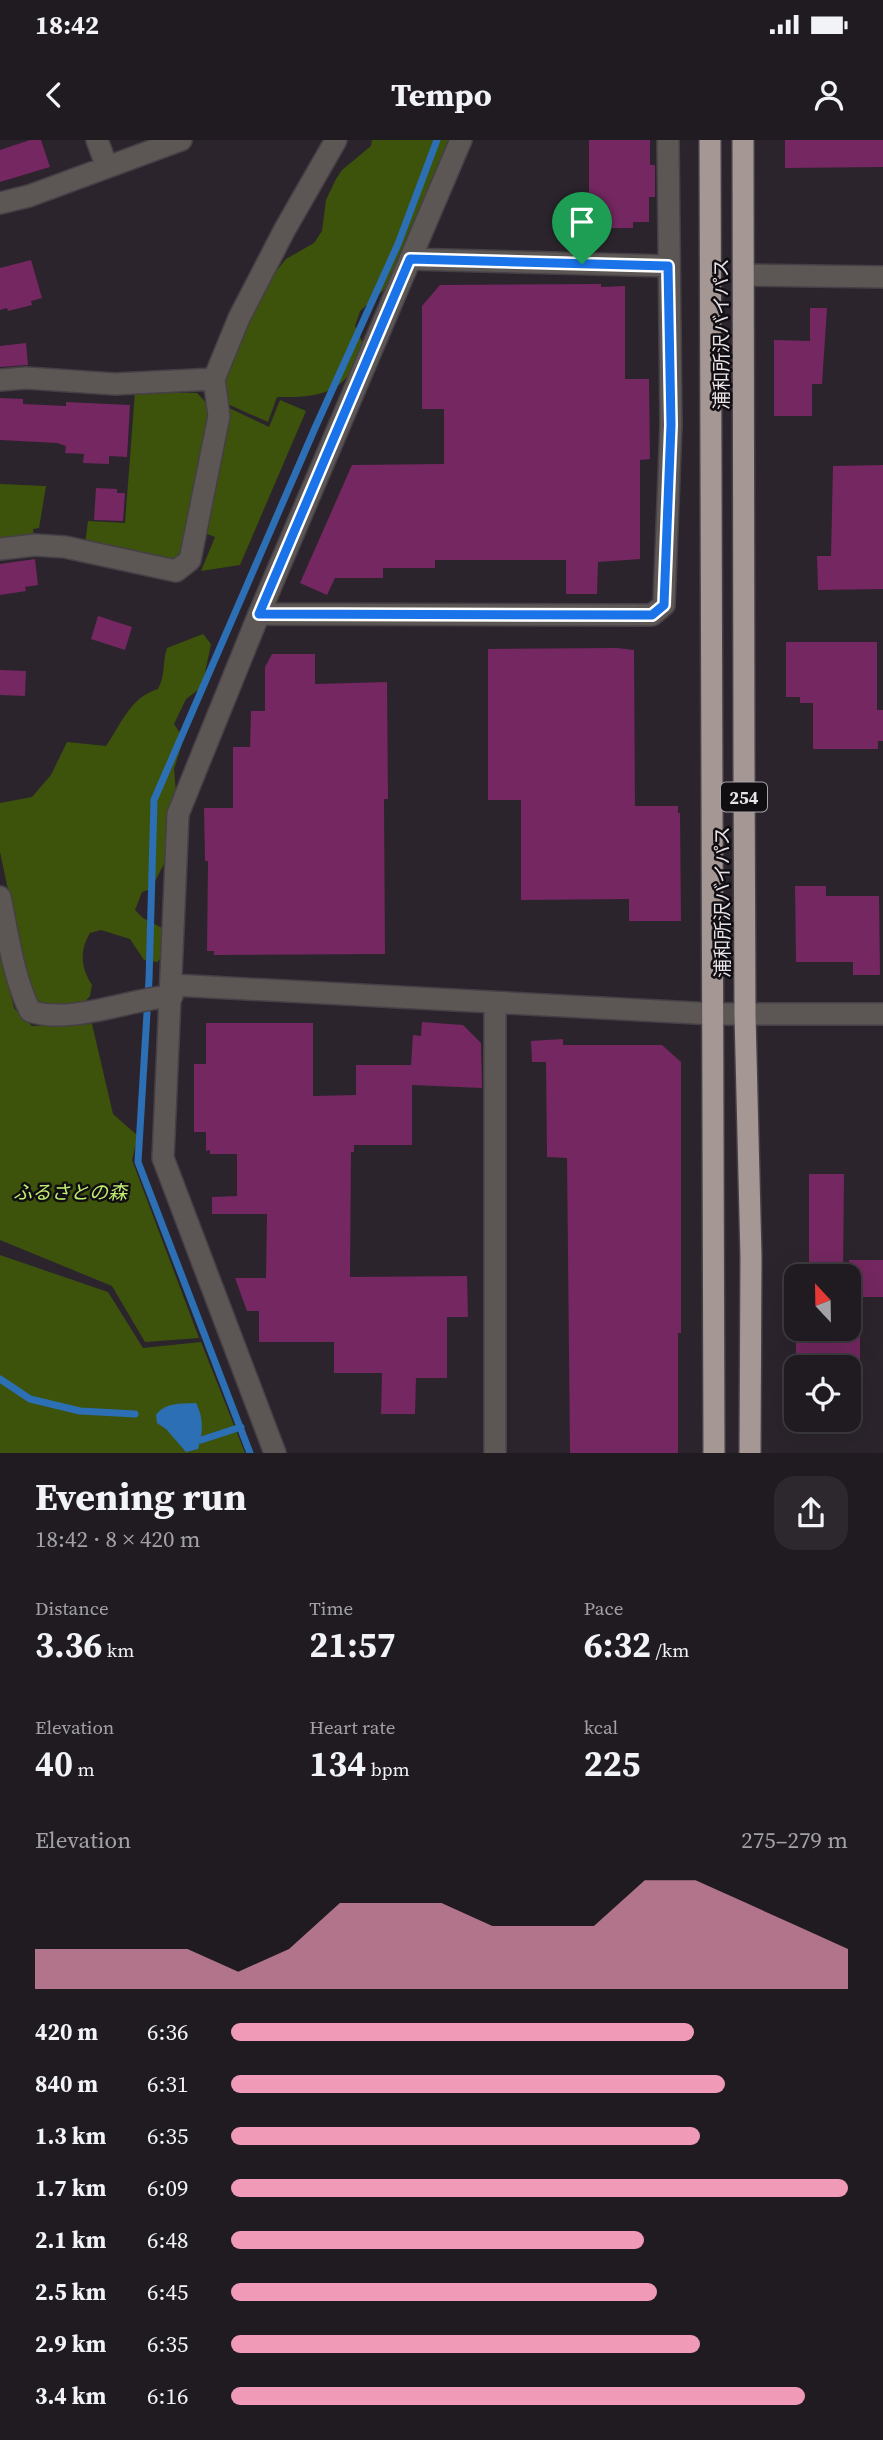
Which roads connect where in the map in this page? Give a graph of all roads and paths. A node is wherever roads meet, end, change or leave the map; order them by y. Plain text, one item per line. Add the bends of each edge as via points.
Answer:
1 (97, 140) edge
2 (181, 140) edge
3 (336, 140) edge
4 (460, 140) edge
5 (668, 140) edge
6 (710, 140) edge
7 (744, 140) edge
8 (107, 167) junction
9 (0, 203) edge
10 (410, 259) junction
11 (668, 266) junction
12 (744, 275) junction
13 (883, 277) edge
14 (214, 379) junction
15 (0, 380) edge
16 (0, 550) edge
17 (259, 614) junction
18 (0, 897) edge
19 (161, 994) junction
20 (495, 1003) junction
21 (714, 1014) junction
22 (883, 1014) edge
23 (745, 1015) junction
24 (275, 1453) edge
25 (495, 1453) edge
26 (714, 1453) edge
27 (750, 1453) edge

1 - 8 street
2 - 8 street
3 - 14 street via 239,318
4 - 10 street
5 - 11 street
6 - 21 highway, 浦和所沢バイパス / 254
7 - 12 highway, 浦和所沢バイパス / 254
8 - 9 street
10 - 11 street
10 - 17 street
11 - 17 street via 671,425 664,605 652,615
12 - 13 street
12 - 23 highway, 浦和所沢バイパス / 254
14 - 15 street via 115,384
14 - 16 street via 219,416 190,560 176,571 65,547
17 - 19 street via 178,814
18 - 19 street via 30,1012 67,1014
19 - 20 street
19 - 24 street via 163,1158
20 - 21 street
20 - 25 street
21 - 23 street
21 - 26 highway, 浦和所沢バイパス / 254
22 - 23 street
23 - 27 highway, 浦和所沢バイパス / 254

